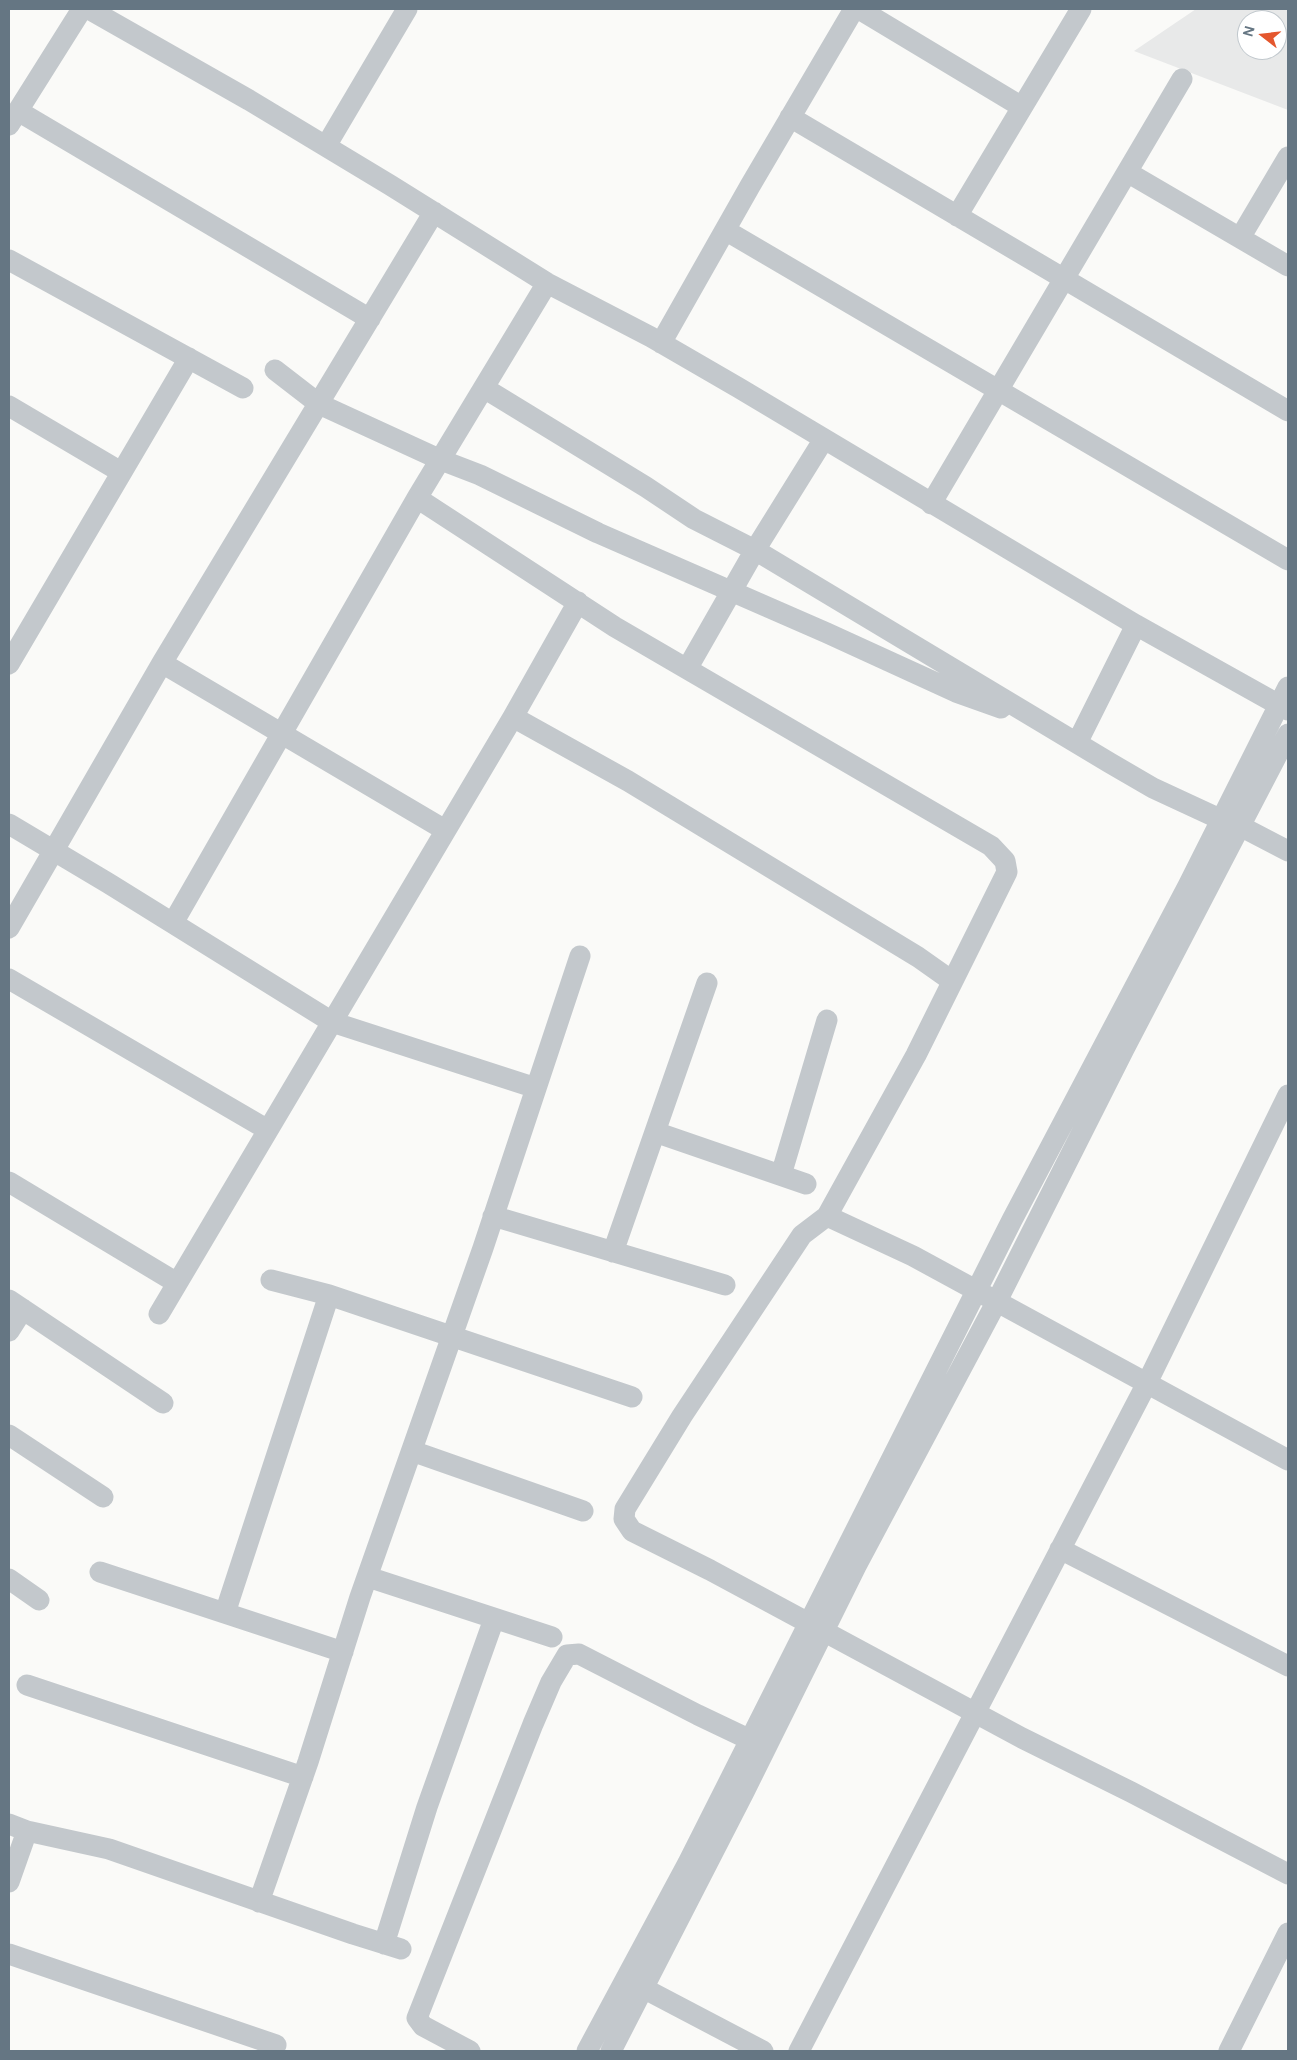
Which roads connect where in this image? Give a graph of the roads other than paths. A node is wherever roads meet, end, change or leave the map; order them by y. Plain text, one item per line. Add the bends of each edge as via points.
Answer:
1 (82, 9) edge
2 (89, 9) edge
3 (406, 9) edge
4 (854, 9) edge
5 (859, 9) edge
6 (1081, 9) edge
7 (1182, 79) dead end
8 (1022, 108) junction
9 (790, 117) junction
10 (13, 118) edge
11 (326, 146) junction
12 (1288, 157) edge
13 (1127, 172) junction
14 (434, 212) junction
15 (957, 216) junction
16 (725, 230) junction
17 (1240, 238) junction
18 (9, 260) edge
19 (1288, 266) edge
20 (1064, 279) junction
21 (547, 283) junction
22 (370, 319) junction
23 (661, 343) junction
24 (189, 358) junction
25 (275, 370) dead end
26 (243, 388) dead end
27 (484, 388) junction
28 (998, 390) junction
29 (319, 404) junction
30 (9, 406) edge
31 (1288, 411) edge
32 (824, 439) junction
33 (441, 460) junction
34 (121, 472) junction
35 (418, 498) junction
36 (931, 504) junction
37 (755, 550) junction
38 (1288, 560) edge
39 (732, 591) junction
40 (578, 602) junction
41 (1136, 626) junction
42 (162, 663) junction
43 (9, 664) edge
44 (687, 669) junction
45 (1285, 701) edge
46 (513, 717) junction
47 (1048, 725) junction
48 (282, 734) junction
49 (1288, 734) edge
50 (1077, 743) junction
51 (1231, 823) junction
52 (9, 824) edge
53 (445, 830) junction
54 (54, 851) junction
55 (1288, 851) edge
56 (173, 923) junction
57 (9, 928) edge
58 (580, 956) dead end
59 (9, 979) edge
60 (952, 981) junction
61 (707, 983) dead end
62 (827, 1020) dead end
63 (332, 1022) junction
64 (536, 1088) junction
65 (1288, 1095) edge
66 (268, 1130) junction
67 (655, 1132) junction
68 (781, 1175) junction
69 (9, 1182) edge
70 (806, 1184) dead end
71 (493, 1216) junction
72 (827, 1216) junction
73 (613, 1252) junction
74 (272, 1280) dead end
75 (177, 1283) junction
76 (725, 1285) dead end
77 (978, 1291) junction
78 (329, 1295) junction
79 (997, 1301) junction
80 (16, 1305) edge
81 (159, 1314) dead end
82 (9, 1331) edge
83 (452, 1337) junction
84 (1147, 1383) junction
85 (632, 1396) dead end
86 (163, 1403) dead end
87 (9, 1435) edge
88 (412, 1450) junction
89 (1288, 1460) edge
90 (103, 1497) dead end
91 (583, 1511) dead end
92 (1060, 1549) junction
93 (100, 1572) dead end
94 (368, 1577) junction
95 (9, 1579) edge
96 (39, 1600) dead end
97 (225, 1613) junction
98 (494, 1619) junction
99 (816, 1627) junction
100 (552, 1637) dead end
101 (343, 1652) junction
102 (1288, 1666) edge
103 (27, 1686) dead end
104 (975, 1713) junction
105 (758, 1744) junction
106 (303, 1777) junction
107 (18, 1828) edge
108 (1288, 1874) edge
109 (9, 1882) edge
110 (259, 1902) junction
111 (1288, 1933) edge
112 (9, 1954) edge
113 (643, 1988) junction
114 (276, 2045) dead end
115 (470, 2051) edge
116 (586, 2051) edge
117 (611, 2051) edge
118 (763, 2051) edge
119 (799, 2051) edge
120 (1228, 2051) edge

1 - 10 street
2 - 11 street
3 - 11 street
4 - 9 street
5 - 8 street
6 - 8 street
7 - 13 street
8 - 15 street
9 - 15 street
9 - 16 street
10 - 22 street
11 - 14 street
12 - 17 street
13 - 17 street
13 - 20 street
14 - 21 street
14 - 22 street
15 - 20 street
16 - 23 street
16 - 28 street
17 - 19 street
18 - 24 street
20 - 28 street
20 - 31 street
21 - 23 street
21 - 27 street
22 - 29 street
23 - 32 street
24 - 26 street
24 - 34 street
25 - 29 street
27 - 33 street
27 - 37 street via 694,519
28 - 36 street
28 - 38 street
29 - 33 street
29 - 42 street
30 - 34 street
32 - 36 street
32 - 37 street
33 - 35 street
33 - 39 street
34 - 43 street
35 - 40 street
35 - 48 street
36 - 41 street
37 - 39 street
37 - 47 street
39 - 44 street
39 - 47 street via 956,692
40 - 44 street
40 - 46 street
41 - 45 street
41 - 50 street
42 - 48 street
42 - 54 street
44 - 60 street via 991,846 1005,861 1007,872
45 - 51 street
46 - 53 street
46 - 60 street via 628,781 918,957
47 - 50 street
48 - 53 street
48 - 56 street
49 - 51 street
50 - 51 street via 1153,788
51 - 55 street
51 - 77 street via 1012,1220
51 - 79 street
52 - 54 street
53 - 63 street
54 - 56 street
54 - 57 street
56 - 63 street
58 - 64 street
59 - 66 street
60 - 72 street via 916,1055
61 - 67 street
62 - 68 street
63 - 64 street
63 - 66 street
64 - 71 street
65 - 84 street
66 - 75 street
67 - 68 street
67 - 73 street
68 - 70 street
69 - 75 street
71 - 73 street
71 - 83 street
72 - 77 street
72 - 99 street via 802,1235 682,1416 625,1509 624,1519 632,1531
73 - 76 street
74 - 78 street
75 - 81 street
77 - 79 street
77 - 99 street
78 - 83 street
78 - 97 street
79 - 84 street
79 - 99 street
80 - 82 street
80 - 86 street
83 - 85 street
83 - 88 street
84 - 89 street
84 - 92 street
87 - 90 street
88 - 91 street
88 - 94 street
92 - 102 street
92 - 104 street
93 - 97 street
94 - 98 street
94 - 101 street
95 - 96 street
97 - 101 street
98 - 100 street
98 - 110 street via 427,1807 393,1946
99 - 104 street
99 - 105 street
101 - 106 street
103 - 106 street
104 - 108 street
104 - 119 street
105 - 113 street
105 - 115 street via 579,1654 567,1655 551,1682 530,1732 417,2018 423,2026
105 - 116 street via 688,1863
106 - 110 street
107 - 109 street
107 - 110 street via 109,1849
111 - 120 street
112 - 114 street
113 - 117 street
113 - 118 street

